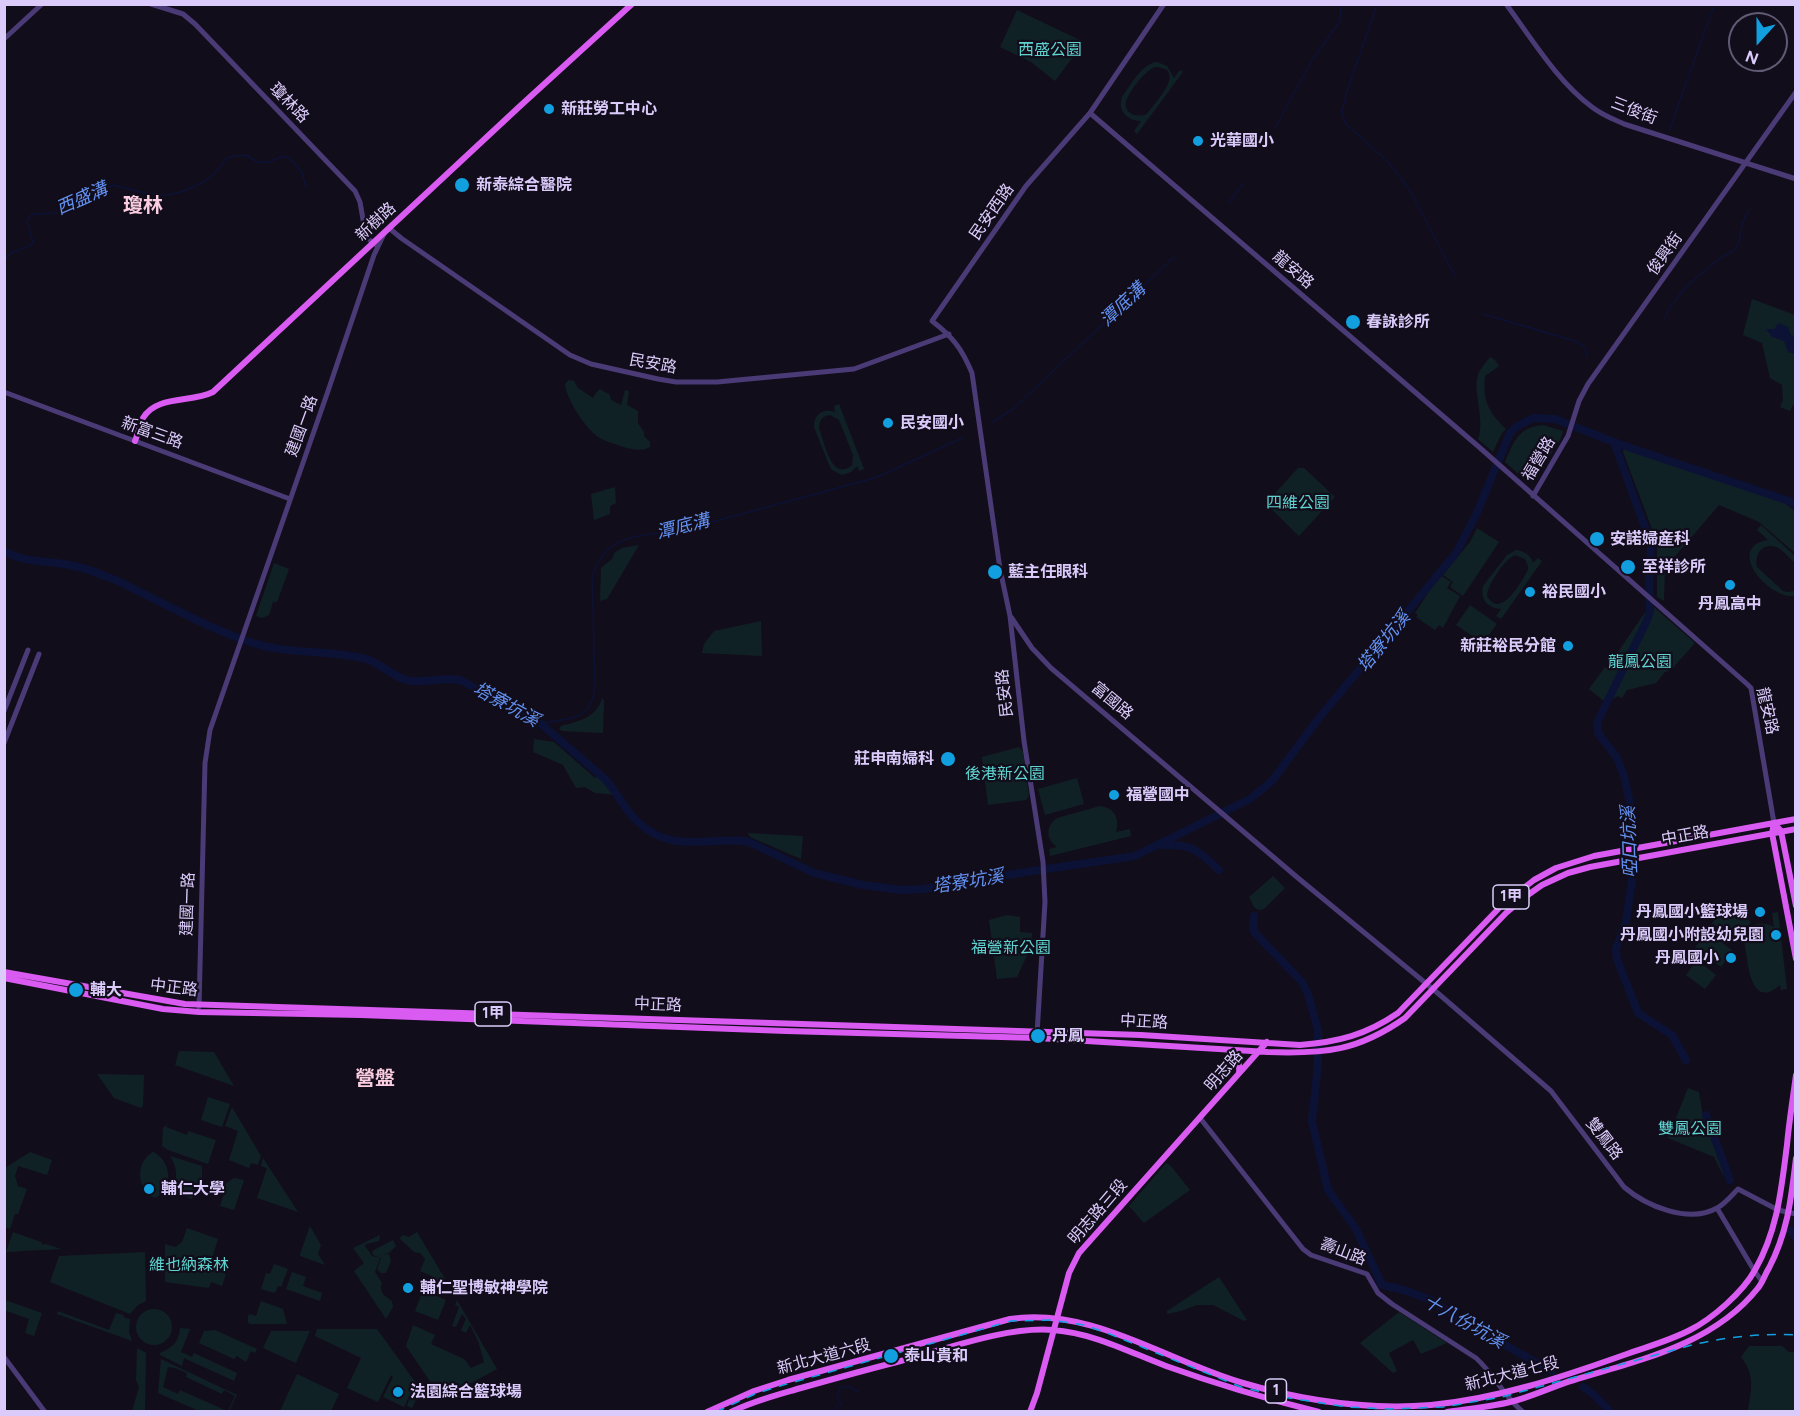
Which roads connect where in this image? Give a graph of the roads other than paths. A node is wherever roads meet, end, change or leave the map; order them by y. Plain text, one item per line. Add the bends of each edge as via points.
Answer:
1 (42, 4) edge
2 (151, 4) edge
3 (632, 4) edge
4 (1164, 4) edge
5 (1506, 4) edge
6 (4, 39) edge
7 (1796, 92) edge
8 (1090, 113) junction
9 (1744, 163) junction
10 (1796, 179) edge
11 (387, 230) junction
12 (375, 245) junction
13 (949, 334) junction
14 (4, 392) edge
15 (1568, 436) joint
16 (135, 441) junction
17 (983, 449) joint
18 (1533, 496) junction
19 (290, 499) junction
20 (1010, 616) junction
21 (28, 650) dead end
22 (39, 654) dead end
23 (4, 711) edge
24 (4, 743) edge
25 (1796, 819) edge
26 (1774, 823) junction
27 (1796, 829) edge
28 (1781, 831) junction
29 (1772, 833) junction
30 (1534, 880) junction
31 (1538, 887) junction
32 (1796, 906) edge
33 (1796, 959) edge
34 (4, 972) edge
35 (4, 978) edge
36 (1426, 984) junction
37 (1433, 990) junction
38 (156, 1000) junction
39 (199, 1005) junction
40 (154, 1008) junction
41 (199, 1012) junction
42 (1037, 1035) junction
43 (1267, 1042) junction
44 (1224, 1049) junction
45 (1259, 1051) junction
46 (1239, 1074) junction
47 (1796, 1075) edge
48 (1200, 1118) junction
49 (1796, 1158) edge
50 (1717, 1208) junction
51 (1778, 1210) junction
52 (1792, 1213) edge
53 (1755, 1272) junction
54 (1762, 1281) junction
55 (1057, 1317) junction
56 (1054, 1330) junction
57 (4, 1357) edge
58 (1505, 1393) junction
59 (1511, 1402) junction
60 (45, 1412) edge
61 (707, 1412) edge
62 (731, 1412) edge
63 (1030, 1412) edge
64 (1319, 1412) edge
65 (1447, 1412) edge
66 (1523, 1412) edge

1 - 6 street
2 - 12 street, 瓊林路 via 183,14 195,24 355,191 366,237
3 - 11 main road, 新樹路
4 - 8 street, 民安西路
5 - 9 street, 三俊街 via 1573,92 1593,108 1624,124
7 - 9 street, 俊興街
8 - 13 street, 民安西路 via 1026,186 932,321
8 - 18 street, 龍安路
9 - 10 street, 三俊街
9 - 15 street, 俊興街 via 1588,384
11 - 12 main road, 新樹路
11 - 13 street, 民安路 via 570,355 591,364 658,379 717,382 854,369
12 - 16 main road, 新樹路 via 213,392 156,405 148,411
12 - 19 street, 建國一路
13 - 17 street, 民安西路 via 972,373
14 - 16 street, 新富三路
15 - 18 street, 福營路
16 - 19 street, 新富三路
17 - 20 street, 民安路
18 - 26 street, 龍安路 via 1750,688
19 - 39 street, 建國一路 via 212,721 205,763
20 - 36 street, 富國路 via 1044,661
20 - 42 street, 民安路 via 1045,892
21 - 23 street
22 - 24 street
25 - 26 main road, 中正路
26 - 28 main road
26 - 29 main road
26 - 30 main road, 中正路 / 1甲 via 1581,860
27 - 28 main road, 中正路
28 - 29 main road, 中正路 / 1甲
28 - 32 main road
29 - 31 main road, 中正路 / 1甲 via 1621,860 1568,873
29 - 33 main road
30 - 31 main road
30 - 36 main road, 中正路 / 1甲 via 1503,904
31 - 37 main road, 中正路 / 1甲 via 1506,913
34 - 38 main road, 中正路 / 1甲
35 - 40 main road, 中正路 / 1甲
36 - 37 street
36 - 43 main road, 中正路 / 1甲 via 1398,1013 1344,1040 1300,1045
37 - 45 main road, 中正路 / 1甲 via 1387,1031 1348,1047 1321,1052
37 - 50 street, 雙鳳路 via 1551,1091 1634,1196 1672,1212 1695,1214
38 - 39 main road, 中正路 / 1甲
38 - 40 main road
39 - 41 street, 建國一路
39 - 42 main road, 中正路 / 1甲
40 - 41 main road, 中正路 / 1甲
41 - 42 main road, 中正路 / 1甲
42 - 43 main road, 中正路 / 1甲 via 1141,1035
42 - 44 main road, 中正路 / 1甲
43 - 45 main road, 明志路
44 - 45 main road, 中正路 / 1甲
44 - 46 main road via 1236,1055
45 - 46 main road, 明志路
46 - 48 main road, 明志路
47 - 51 main road, 新北大道七段 / 1
48 - 55 main road, 明志路三段 via 1078,1253
48 - 58 street, 壽山路 via 1303,1249 1367,1274 1378,1293 1392,1304 1476,1358
49 - 52 main road, 新北大道七段
50 - 51 street via 1738,1189
50 - 53 street
51 - 52 street
51 - 53 main road, 新北大道七段 / 1
52 - 54 main road, 新北大道七段
53 - 54 street
53 - 58 main road, 新北大道七段 / 1 via 1717,1313 1692,1329 1594,1366
54 - 59 main road, 新北大道七段 via 1736,1311 1700,1336
55 - 56 main road, 明志路三段
55 - 58 main road, 新北大道七段 / 1 via 1092,1325 1243,1383 1319,1401 1430,1405
55 - 61 main road, 新北大道六段 / 1 via 1010,1319 754,1390
56 - 62 main road, 新北大道六段 / 1 via 998,1335 817,1384
56 - 63 main road, 明志路三段
56 - 64 main road, 1 via 1096,1339 1241,1392
57 - 60 street
58 - 59 street, 壽山路
59 - 65 main road, 新北大道七段
59 - 66 street, 壽山路

